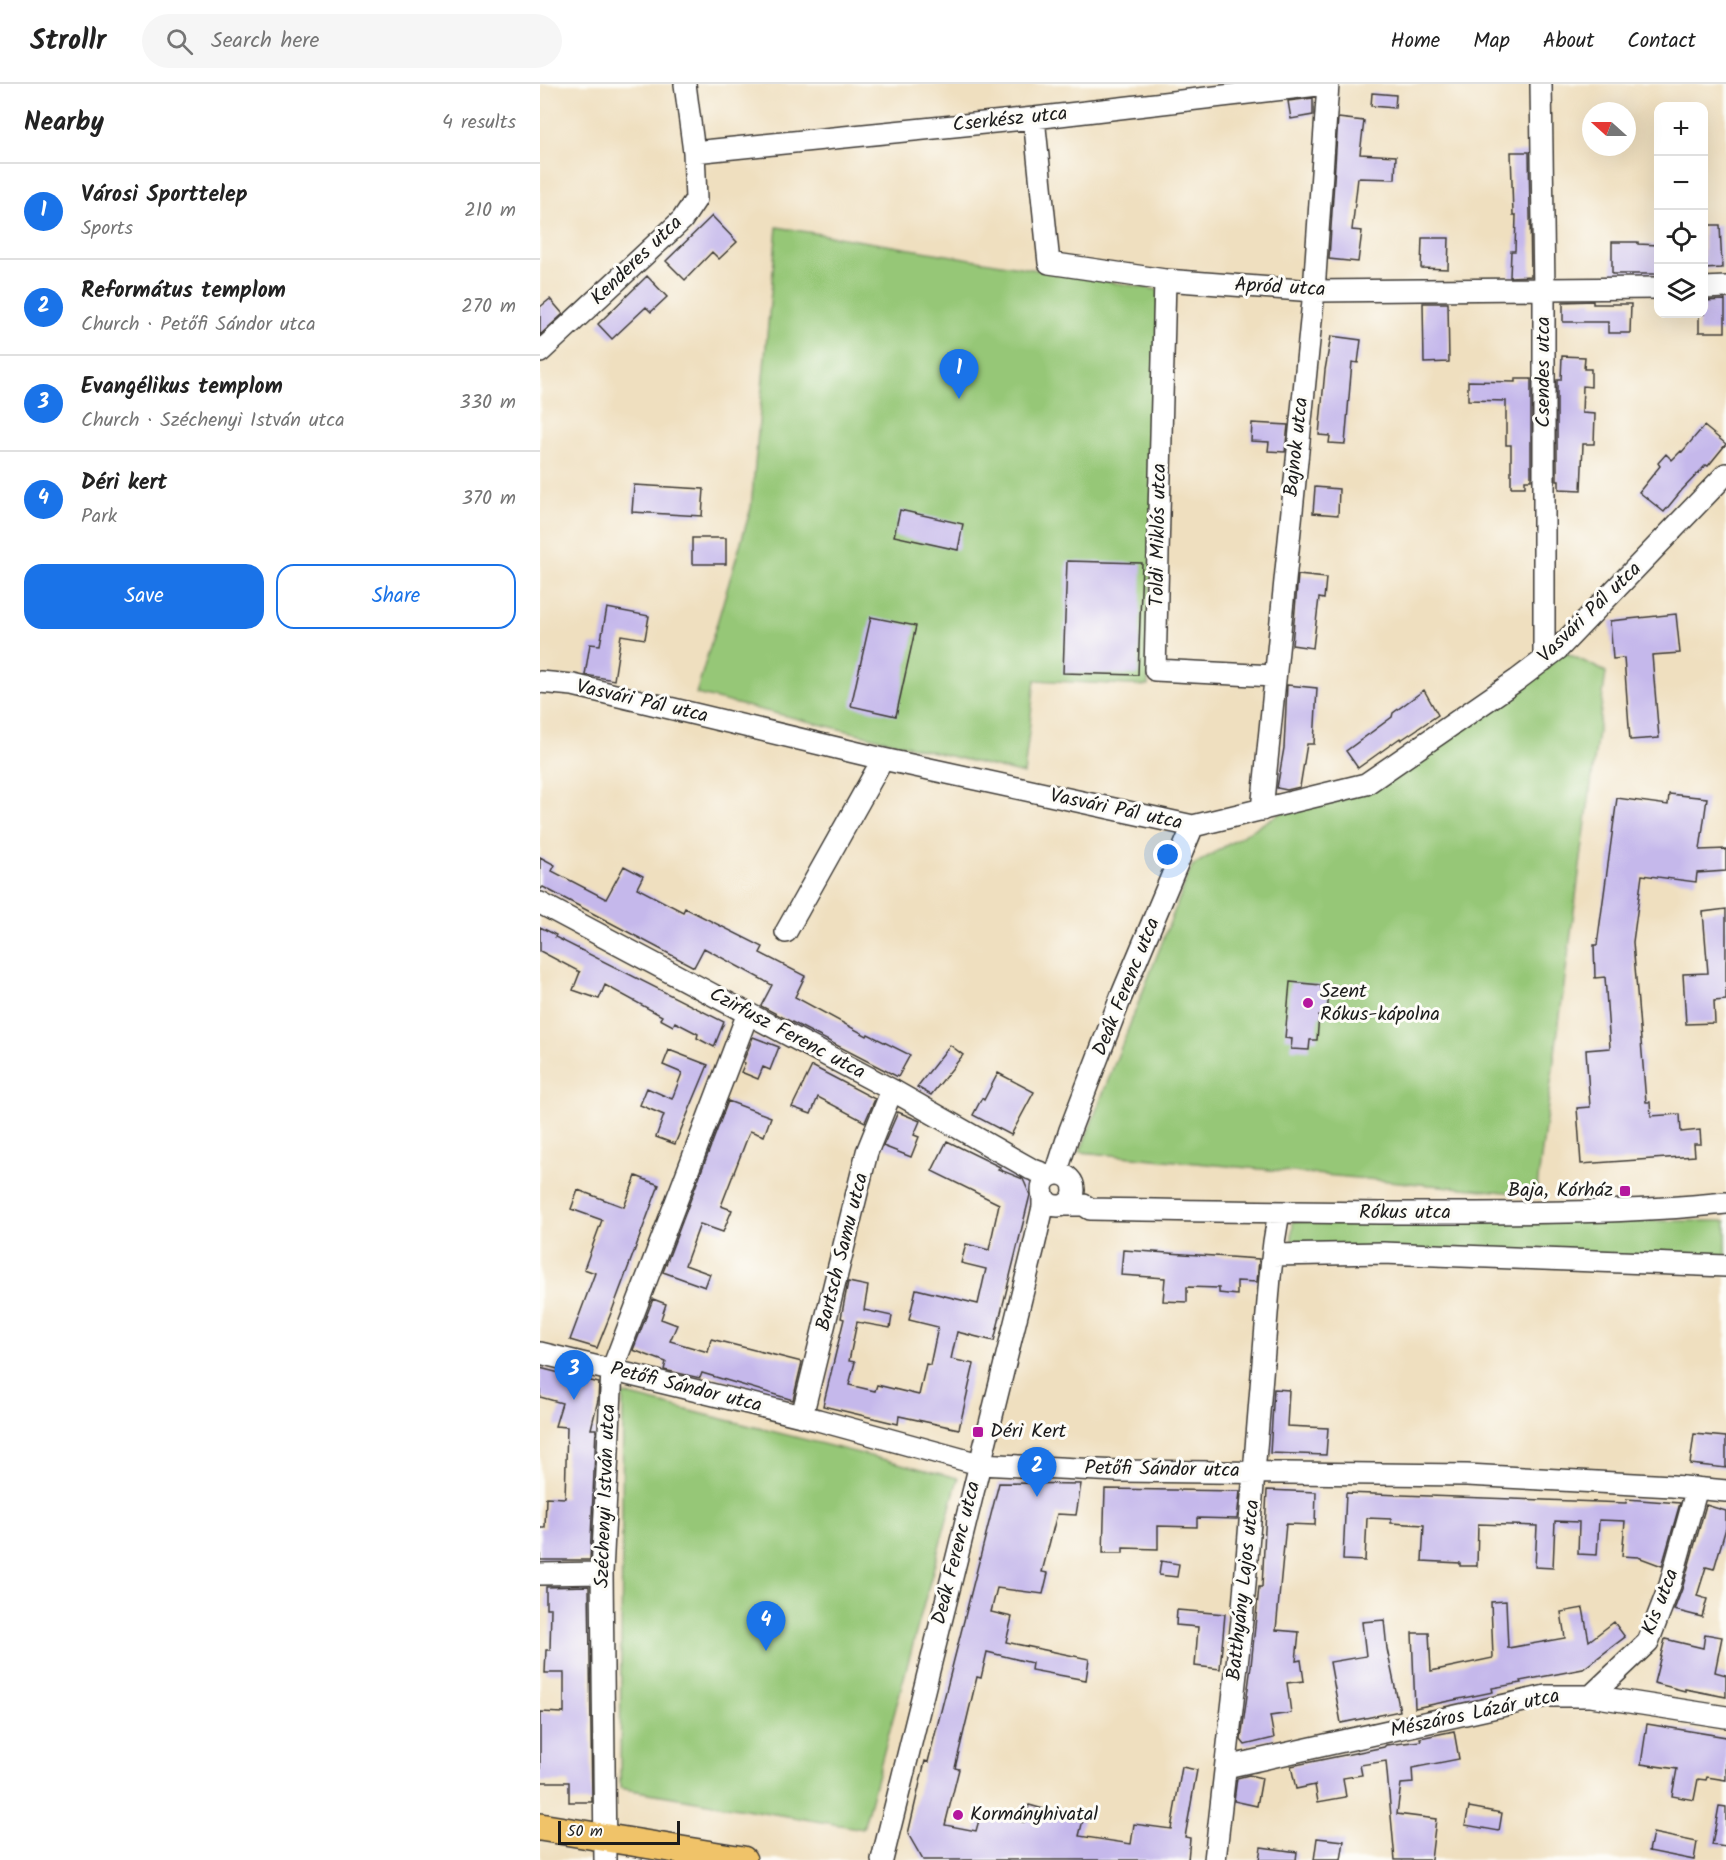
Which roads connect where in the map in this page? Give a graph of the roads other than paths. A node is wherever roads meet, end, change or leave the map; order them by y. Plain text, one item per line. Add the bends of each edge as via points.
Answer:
1 (684, 84) edge
2 (1327, 84) edge
3 (1540, 84) edge
4 (1034, 118) junction
5 (694, 152) junction
6 (1165, 280) junction
7 (1726, 287) edge
8 (1654, 288) edge
9 (1708, 288) edge
10 (1544, 290) junction
11 (1314, 291) junction
12 (540, 352) edge
13 (1726, 474) edge
14 (1544, 660) junction
15 (1274, 676) junction
16 (540, 682) edge
17 (883, 759) junction
18 (1262, 810) junction
19 (1193, 826) junction
20 (540, 903) edge
21 (786, 932) dead end
22 (748, 1013) junction
23 (892, 1090) junction
24 (1057, 1188) junction
25 (1726, 1203) edge
26 (1279, 1212) junction
27 (1273, 1255) junction
28 (1726, 1266) edge
29 (540, 1353) edge
30 (612, 1370) junction
31 (802, 1416) junction
32 (979, 1464) junction
33 (1256, 1472) junction
34 (1697, 1488) junction
35 (1726, 1491) edge
36 (602, 1573) junction
37 (540, 1574) edge
38 (1592, 1696) junction
39 (1726, 1717) edge
40 (1226, 1767) junction
41 (540, 1827) edge
42 (605, 1849) edge
43 (743, 1860) edge
44 (882, 1860) edge
45 (1215, 1860) edge

1 - 5 street, Kenderes utca
2 - 4 street, Cserkész utca
2 - 11 street, Bajnok utca
3 - 10 street, Csendes utca
4 - 5 street, Cserkész utca
4 - 6 street, Apród utca via 1049,263
5 - 12 street, Kenderes utca via 696,199 682,220
6 - 11 street, Apród utca
6 - 15 street, Toldi Miklós utca via 1155,670
7 - 9 street
8 - 10 street, Apród utca
10 - 11 street, Apród utca
10 - 14 street, Csendes utca
11 - 15 street, Bajnok utca
13 - 14 street, Vasvári Pál utca
14 - 18 street, Vasvári Pál utca via 1366,784
15 - 18 street, Bajnok utca
16 - 17 street, Vasvári Pál utca via 573,685
17 - 19 street, Vasvári Pál utca
17 - 21 street
18 - 19 street, Vasvári Pál utca
19 - 24 street, Deák Ferenc utca via 1121,997 1064,1150
20 - 22 street, Czirfusz Ferenc utca
22 - 23 street, Czirfusz Ferenc utca
22 - 30 street, Széchenyi István utca
23 - 24 street, Czirfusz Ferenc utca
23 - 31 street, Bartsch Samu utca via 867,1152
24 - 26 street, Rókus utca via 1090,1209
24 - 32 street, Deák Ferenc utca via 1052,1213 1034,1246
25 - 26 street, Rókus utca via 1522,1213
26 - 27 street, Batthyány Lajos utca
27 - 28 street, Rókus utca via 1383,1253
27 - 33 street, Batthyány Lajos utca
29 - 30 street, Petőfi Sándor utca
30 - 31 street, Petőfi Sándor utca
30 - 36 street, Széchenyi István utca
31 - 32 street, Petőfi Sándor utca
32 - 33 street, Petőfi Sándor utca
32 - 44 street, Deák Ferenc utca
33 - 34 street, Petőfi Sándor utca via 1467,1475
33 - 40 street, Batthyány Lajos utca
34 - 35 street, Petőfi Sándor utca
34 - 38 street, Kis utca via 1670,1585 1648,1642
36 - 37 street
36 - 42 street, Széchenyi István utca
38 - 39 street, Mészáros Lázár utca
38 - 40 street, Mészáros Lázár utca via 1546,1696
40 - 45 street, Batthyány Lajos utca
41 - 42 main road
42 - 43 main road

